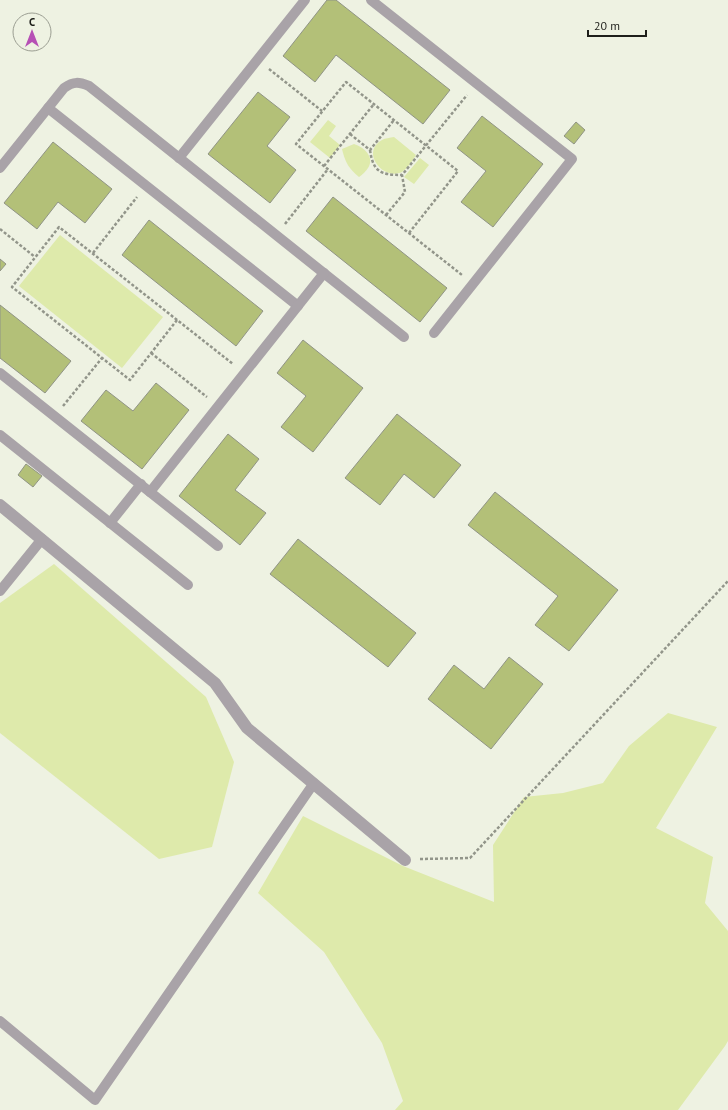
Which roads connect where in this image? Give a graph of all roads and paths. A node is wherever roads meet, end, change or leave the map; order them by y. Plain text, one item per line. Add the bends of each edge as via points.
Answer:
1 (305, 0) edge
2 (371, 0) edge
3 (272, 71) dead end
4 (463, 100) dead end
5 (374, 104) junction
6 (48, 108) junction
7 (322, 111) junction
8 (394, 120) junction
9 (350, 134) junction
10 (426, 146) junction
11 (370, 150) junction
12 (180, 158) junction
13 (324, 166) junction
14 (0, 168) edge
15 (328, 169) junction
16 (402, 175) junction
17 (132, 204) dead end
18 (386, 215) junction
19 (289, 219) dead end
20 (0, 229) edge
21 (409, 233) junction
22 (93, 253) junction
23 (35, 257) junction
24 (324, 273) junction
25 (463, 276) dead end
26 (298, 306) junction
27 (177, 320) junction
28 (434, 333) dead end
29 (404, 337) dead end
30 (151, 353) junction
31 (102, 358) junction
32 (228, 361) dead end
33 (0, 373) edge
34 (202, 394) dead end
35 (62, 408) dead end
36 (0, 435) edge
37 (141, 484) junction
38 (150, 492) junction
39 (0, 505) edge
40 (110, 523) junction
41 (42, 539) junction
42 (218, 546) dead end
43 (728, 581) edge
44 (188, 585) dead end
45 (0, 591) edge
46 (314, 784) junction
47 (405, 860) joint
48 (0, 1022) edge

1 - 12 lane
2 - 28 lane via 572,160
3 - 7 path
4 - 10 path
5 - 7 path via 346,82
5 - 8 path
5 - 9 path
6 - 12 lane via 64,88 71,83 79,82 89,86
6 - 14 lane
6 - 26 lane
7 - 13 path via 296,144
8 - 10 path
8 - 11 path
9 - 11 path
9 - 13 path
10 - 16 path
10 - 21 path via 458,171
11 - 16 path via 373,166 380,172
12 - 24 lane
13 - 15 path
15 - 18 path
15 - 19 path
16 - 18 path via 405,192
17 - 22 path
18 - 21 path
20 - 23 path
21 - 25 path
22 - 23 path via 60,226
22 - 27 path
23 - 31 path via 12,286
24 - 26 lane
24 - 29 lane
26 - 38 lane
27 - 30 path
27 - 32 path
30 - 31 path via 130,380
30 - 34 path
31 - 35 path
33 - 37 lane
36 - 40 lane
37 - 38 lane
37 - 40 lane
38 - 42 lane
39 - 41 street
40 - 44 lane
41 - 45 lane
41 - 46 street via 215,683 247,728
43 - 47 path via 470,858
46 - 47 street
46 - 48 lane via 95,1100

